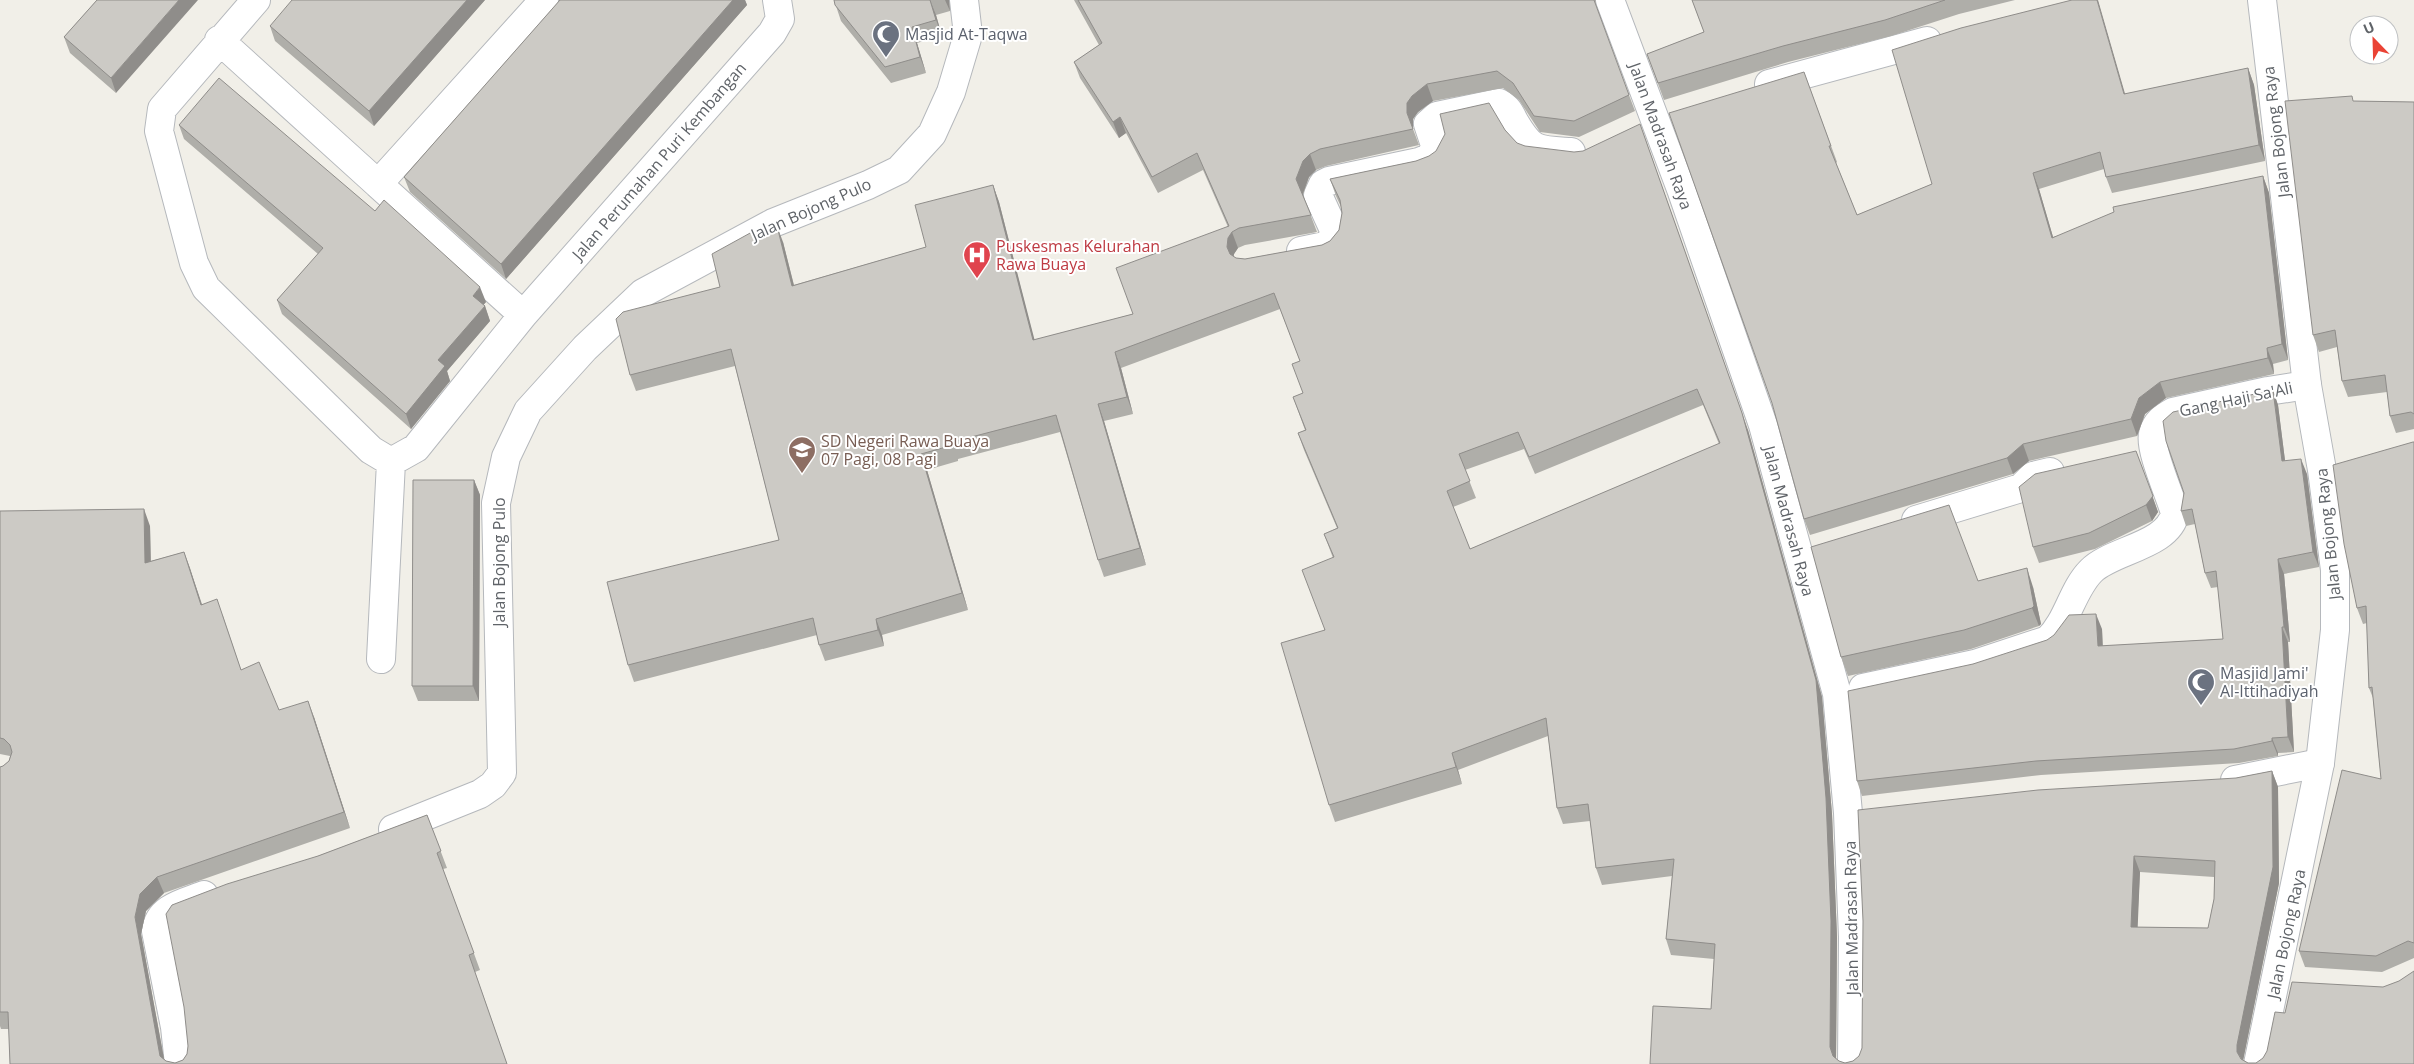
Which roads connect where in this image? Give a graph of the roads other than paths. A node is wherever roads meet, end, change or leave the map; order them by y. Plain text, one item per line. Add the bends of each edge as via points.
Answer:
1 (256, 0) edge
2 (544, 0) edge
3 (778, 0) edge
4 (964, 0) edge
5 (1610, 0) edge
6 (2262, 0) edge
7 (1955, 32) edge
8 (219, 40) junction
9 (1747, 91) edge
10 (1682, 111) edge
11 (1644, 125) junction
12 (1594, 149) edge
13 (2281, 174) junction
14 (2253, 180) edge
15 (378, 184) junction
16 (1277, 255) edge
17 (523, 315) junction
18 (2307, 385) junction
19 (2154, 448) junction
20 (2126, 454) edge
21 (391, 462) junction
22 (2349, 462) edge
23 (2070, 467) edge
24 (2322, 470) junction
25 (1891, 528) edge
26 (1826, 547) edge
27 (1798, 555) junction
28 (381, 659) dead end
29 (1837, 694) junction
30 (2320, 763) junction
31 (2213, 781) edge
32 (1877, 810) edge
33 (1848, 813) junction
34 (370, 838) edge
35 (228, 886) edge
36 (179, 1064) edge
37 (1852, 1064) edge
38 (2258, 1064) edge

1 - 8 street
2 - 15 street
3 - 17 street, Jalan Perumahan Puri Kembangan via 780,18 772,33
4 - 34 street, Jalan Bojong Pulo via 968,34 951,92 932,134 899,170 773,223 643,292 585,348 528,411 506,457 496,503 502,773 480,794
5 - 11 street, Jalan Madrasah Raya
6 - 13 street, Jalan Bojong Raya
7 - 9 street
8 - 15 street
8 - 21 street via 162,109 159,131 194,263 206,288 371,450
10 - 11 street
11 - 27 street, Jalan Madrasah Raya via 1681,189 1763,425
12 - 16 street via 1582,153 1533,147 1499,103 1437,116 1428,124 1436,148 1429,158 1322,184 1318,195 1334,230 1333,239 1325,246
13 - 14 street
13 - 18 street, Jalan Bojong Raya
15 - 17 street
17 - 21 street, Jalan Perumahan Puri Kembangan via 416,448
18 - 19 street, Gang Haji Sa'Ali via 2173,412 2157,424 2152,435
18 - 24 street, Jalan Bojong Raya
19 - 20 street
19 - 29 street, Gang Haji Sa'Ali via 2174,517 2150,540 2091,571 2057,632 2048,640 1974,664
21 - 28 street
22 - 24 street
23 - 25 street via 2033,476 2021,488
24 - 30 street, Jalan Bojong Raya via 2334,570 2335,630
26 - 27 street
27 - 29 street, Jalan Madrasah Raya
29 - 33 street, Jalan Madrasah Raya
30 - 31 street via 2242,779
30 - 38 street, Jalan Bojong Raya via 2286,982
32 - 33 street
33 - 37 street, Jalan Madrasah Raya via 1853,937
35 - 36 street via 168,908 158,921 156,931

